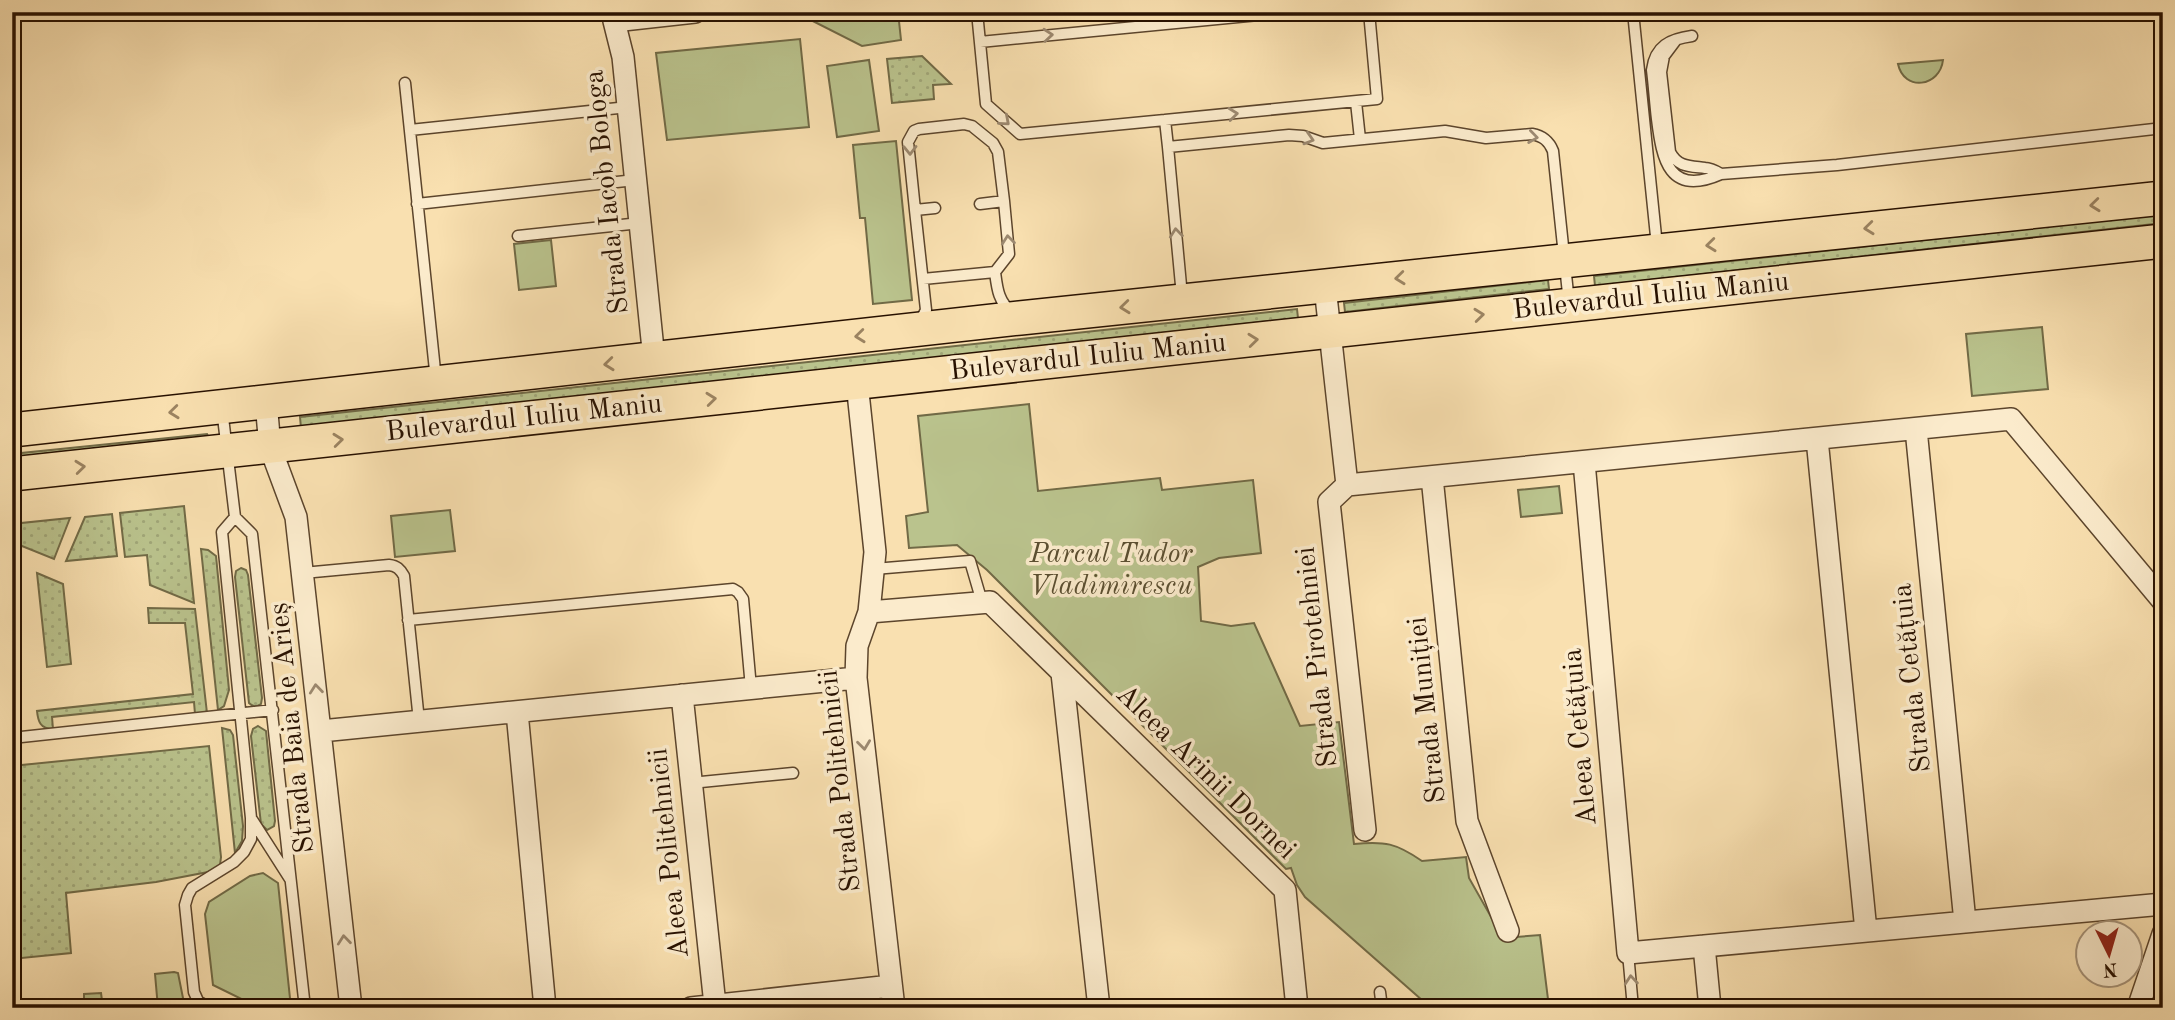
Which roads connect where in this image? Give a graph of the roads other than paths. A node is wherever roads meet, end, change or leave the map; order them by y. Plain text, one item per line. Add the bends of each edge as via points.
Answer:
1 (695, 12) edge
2 (977, 12) edge
3 (1290, 12) edge
4 (1369, 12) edge
5 (1633, 12) edge
6 (612, 16) edge
7 (1692, 36) dead end
8 (1678, 38) junction
9 (980, 42) junction
10 (405, 83) dead end
11 (1356, 102) junction
12 (628, 107) junction
13 (1165, 120) junction
14 (2163, 128) edge
15 (410, 130) junction
16 (1360, 139) junction
17 (1168, 147) junction
18 (1721, 174) junction
19 (635, 180) junction
20 (2163, 198) edge
21 (1004, 201) junction
22 (417, 204) junction
23 (980, 204) dead end
24 (935, 208) dead end
25 (915, 210) junction
26 (640, 223) junction
27 (518, 236) dead end
28 (2163, 241) edge
29 (1658, 250) junction
30 (1565, 260) junction
31 (995, 271) junction
32 (923, 279) junction
33 (1325, 287) junction
34 (1183, 300) junction
35 (1570, 305) junction
36 (1020, 318) junction
37 (909, 330) junction
38 (1330, 331) junction
39 (654, 359) junction
40 (436, 383) junction
41 (857, 383) junction
42 (266, 402) junction
43 (222, 408) junction
44 (1916, 429) junction
45 (12, 430) edge
46 (1817, 439) junction
47 (270, 447) junction
48 (227, 452) junction
49 (1584, 462) junction
50 (12, 474) edge
51 (1432, 477) junction
52 (1347, 485) junction
53 (235, 517) junction
54 (874, 569) junction
55 (303, 573) junction
56 (2163, 601) edge
57 (982, 602) junction
58 (869, 612) junction
59 (408, 620) junction
60 (1062, 673) junction
61 (856, 678) junction
62 (751, 688) junction
63 (682, 695) junction
64 (273, 710) junction
65 (517, 712) junction
66 (242, 713) junction
67 (419, 721) junction
68 (321, 731) junction
69 (12, 738) edge
70 (793, 773) dead end
71 (691, 783) junction
72 (251, 818) junction
73 (1365, 830) dead end
74 (291, 881) junction
75 (2163, 904) edge
76 (1965, 922) junction
77 (1508, 931) dead end
78 (1866, 931) junction
79 (2163, 934) edge
80 (1704, 946) junction
81 (1628, 953) junction
82 (891, 986) junction
83 (1380, 992) dead end
84 (715, 1005) junction
85 (209, 1008) edge
86 (305, 1008) edge
87 (351, 1008) edge
88 (545, 1008) edge
89 (691, 1008) edge
90 (894, 1008) edge
91 (1099, 1008) edge
92 (1297, 1008) edge
93 (1382, 1008) edge
94 (1633, 1008) edge
95 (1710, 1008) edge
96 (2138, 1008) edge

1 - 6 street
2 - 9 lane
9 -> 3 lane
4 - 11 lane via 1377,99
5 - 29 lane
6 - 12 street, Strada Iacob Bologa via 623,57
7 - 8 lane
8 - 18 lane via 1664,56 1661,72 1670,152 1680,164
8 - 18 lane via 1665,43 1653,60 1663,156 1679,177 1708,180
9 -> 13 lane via 986,104 1020,134
10 - 15 lane
13 -> 11 lane
11 - 16 lane
12 - 15 lane
12 - 19 street, Strada Iacob Bologa
13 - 17 lane
14 - 18 lane
15 - 22 lane
17 -> 16 lane via 1289,135 1323,143
16 -> 30 lane via 1445,131 1486,138 1532,134 1544,138 1553,151
34 -> 17 lane
19 - 22 lane
19 - 26 street, Strada Iacob Bologa
20 -> 29 main road, Bulevardul Iuliu Maniu
21 - 23 lane
21 -> 25 lane via 993,142 964,124 914,131 908,142
31 -> 21 lane via 1009,254
22 - 40 lane
24 - 25 lane
25 - 32 lane
26 - 27 lane
26 - 39 street, Strada Iacob Bologa
28 - 35 main road, Bulevardul Iuliu Maniu
29 - 30 main road, Bulevardul Iuliu Maniu
30 -> 33 main road, Bulevardul Iuliu Maniu
30 - 35 lane
31 - 32 lane
31 - 36 lane via 998,293 1006,308
32 - 37 lane via 926,310
33 - 34 main road, Bulevardul Iuliu Maniu
33 - 38 street
34 -> 36 main road, Bulevardul Iuliu Maniu
38 -> 35 main road, Bulevardul Iuliu Maniu
36 - 37 main road, Bulevardul Iuliu Maniu
37 -> 39 main road, Bulevardul Iuliu Maniu
41 -> 38 main road, Bulevardul Iuliu Maniu
38 - 52 street
39 -> 40 main road, Bulevardul Iuliu Maniu
40 - 42 main road, Bulevardul Iuliu Maniu
47 -> 41 main road, Bulevardul Iuliu Maniu
41 - 54 street, Strada Politehnicii
42 - 43 main road, Bulevardul Iuliu Maniu
42 - 47 street, Strada Baia de Arieș
43 -> 45 main road, Bulevardul Iuliu Maniu
43 - 48 lane
44 - 46 street
44 - 56 street via 2011,419
44 - 76 street, Strada Cetățuia
46 - 49 street
46 - 78 street
47 - 48 main road, Bulevardul Iuliu Maniu
47 - 55 street, Strada Baia de Arieș via 296,517
50 -> 48 main road, Bulevardul Iuliu Maniu
48 - 53 lane
49 - 51 street
49 - 81 street, Aleea Cetățuia
51 - 52 street
51 - 77 street, Strada Muniției via 1467,821
52 - 73 street, Strada Pirotehniei via 1329,502
53 - 64 lane via 252,534
53 - 66 lane via 222,532
54 - 57 lane via 970,561
54 - 58 street, Strada Politehnicii
55 - 59 lane via 396,566 404,576
68 -> 55 street, Strada Baia de Arieș
57 - 58 street
57 - 60 street, Aleea Arinii Dornei via 990,601
58 - 61 street, Strada Politehnicii via 857,646
59 - 62 lane via 733,589 743,598
59 - 67 lane
60 - 91 street
60 - 92 street, Aleea Arinii Dornei via 1285,890
61 - 62 street
61 -> 82 street, Strada Politehnicii
62 - 63 street
63 - 65 street
63 - 71 street, Aleea Politehnicii
64 - 66 lane
64 - 74 lane
65 - 67 street
65 - 88 street
66 - 69 lane
66 - 72 lane
67 - 68 street
87 -> 68 street, Strada Baia de Arieș
70 - 71 lane
71 - 84 street, Aleea Politehnicii
72 - 74 lane
72 - 85 lane via 251,839 244,852 192,888 185,905 194,992
74 - 86 lane
75 - 76 street
76 - 78 street
78 - 80 street
79 - 96 street
80 - 81 street
80 - 95 street
94 -> 81 lane, Aleea Cetățuia
82 - 84 street
82 - 90 street, Strada Politehnicii
83 - 93 lane
84 - 89 street

